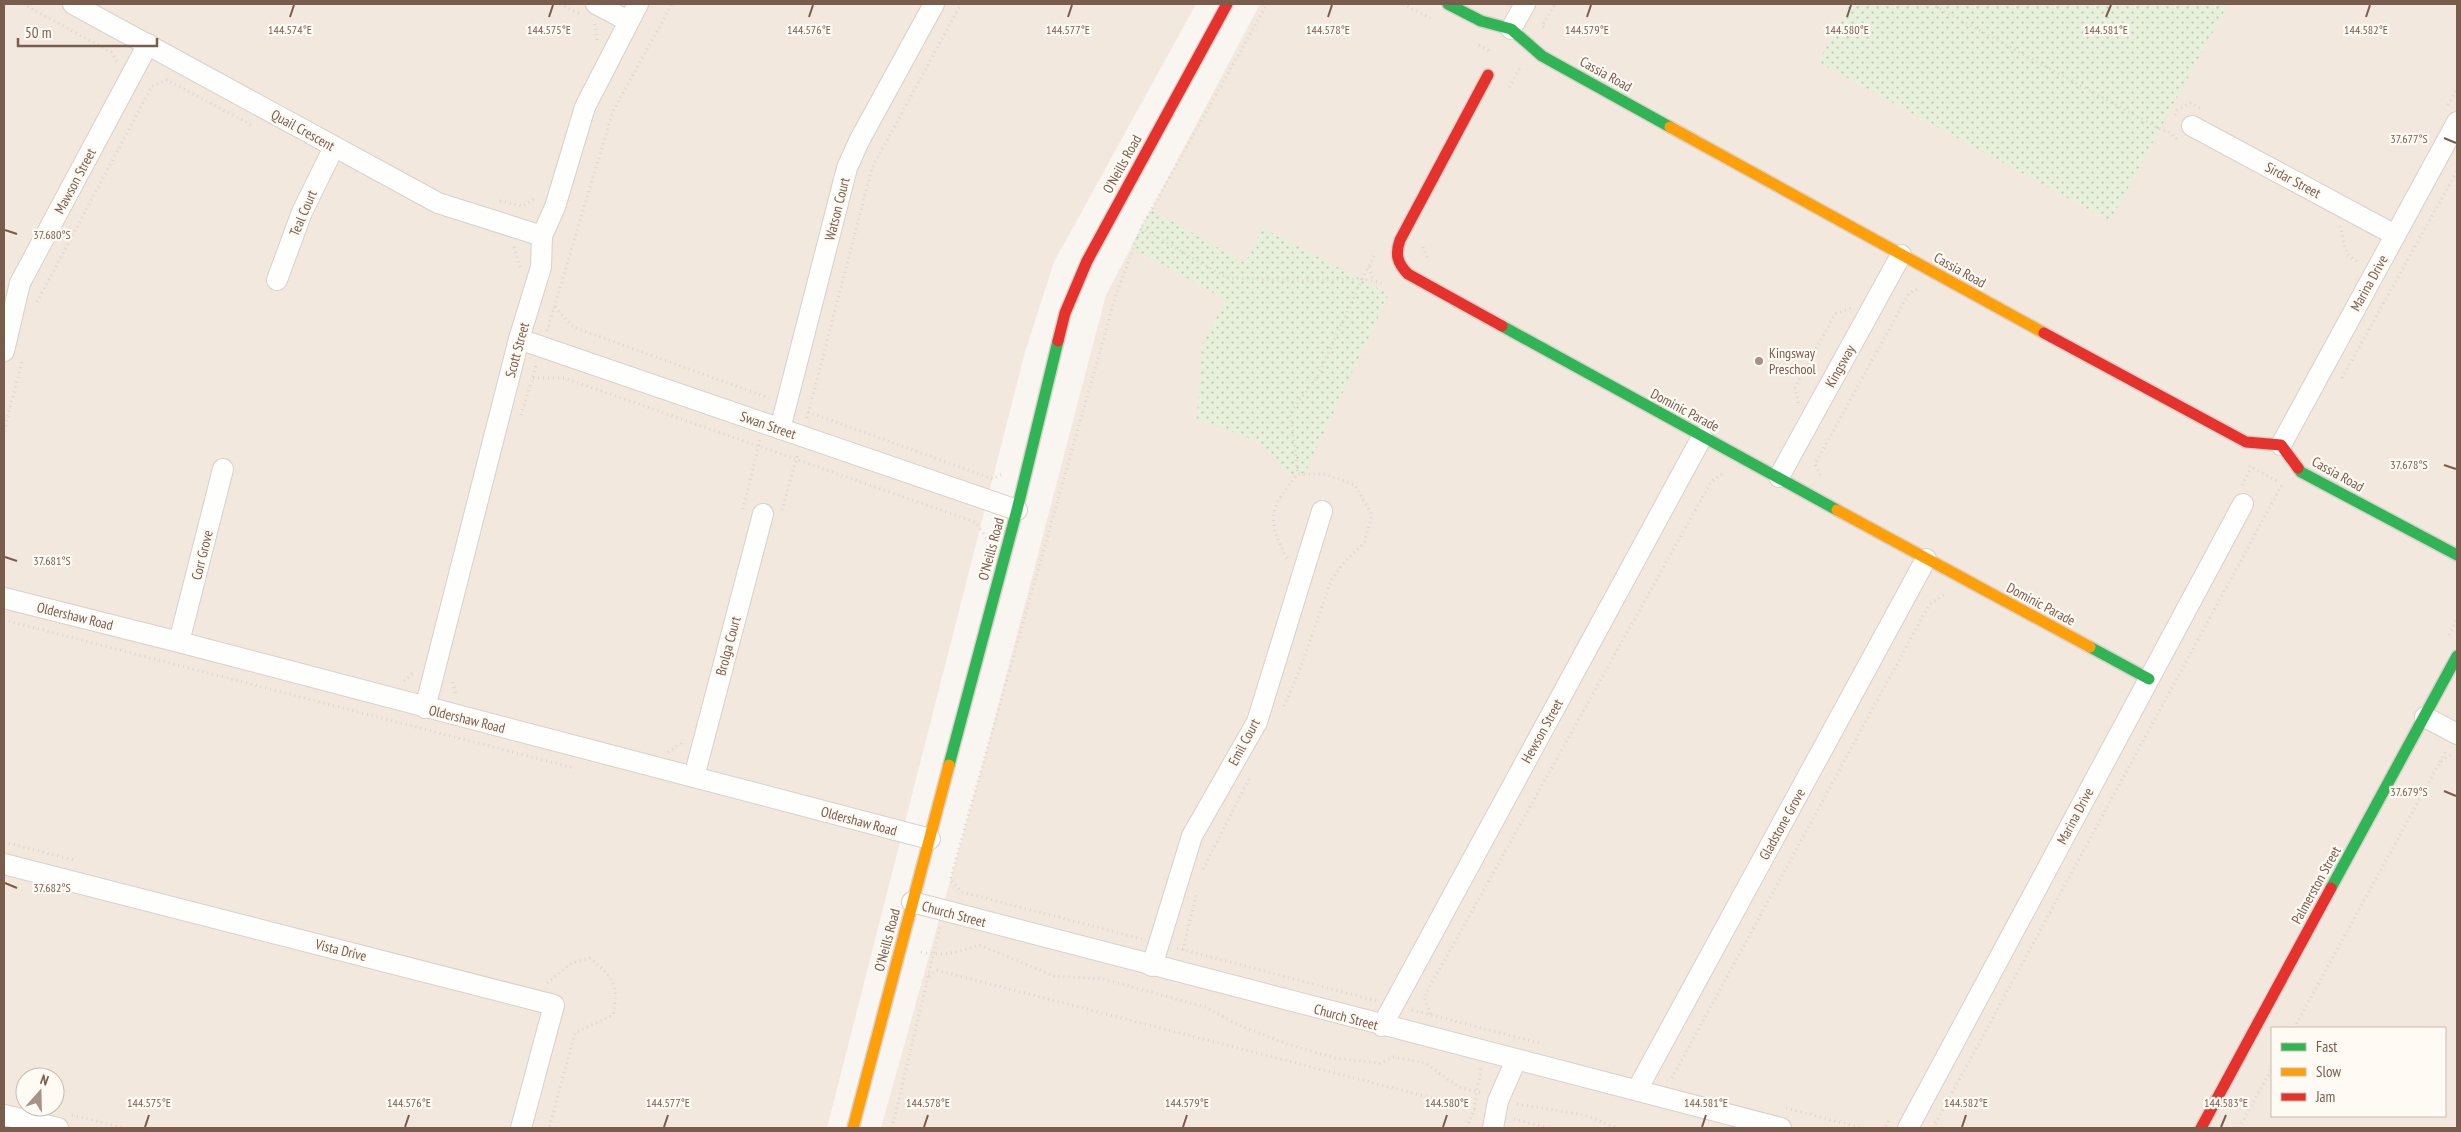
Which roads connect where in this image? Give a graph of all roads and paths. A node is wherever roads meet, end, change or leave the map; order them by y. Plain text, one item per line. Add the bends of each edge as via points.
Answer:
1 (23, 4) edge
2 (73, 4) edge
3 (560, 4) edge
4 (638, 4) edge
5 (934, 4) edge
6 (961, 4) edge
7 (1227, 4) edge
8 (1448, 4) edge
9 (1525, 4) edge
10 (1930, 4) edge
11 (592, 15) edge
12 (628, 22) junction
13 (1542, 26) dead end
14 (1511, 29) junction
15 (148, 44) junction
16 (1531, 46) junction
17 (593, 49) dead end
18 (120, 66) dead end
19 (1488, 75) dead end
20 (1506, 93) dead end
21 (2457, 122) edge
22 (255, 127) dead end
23 (2187, 134) joint
24 (334, 147) junction
25 (2457, 171) edge
26 (540, 190) dead end
27 (496, 200) dead end
28 (2340, 224) dead end
29 (1141, 228) dead end
30 (542, 236) junction
31 (2395, 236) junction
32 (1427, 240) dead end
33 (513, 246) dead end
34 (1902, 255) junction
35 (1430, 263) dead end
36 (2360, 264) dead end
37 (1369, 266) dead end
38 (518, 275) dead end
39 (277, 280) dead end
40 (1374, 281) dead end
41 (1923, 288) dead end
42 (1853, 307) dead end
43 (34, 311) dead end
44 (519, 339) junction
45 (13, 354) edge
46 (533, 378) dead end
47 (2336, 387) dead end
48 (1799, 407) dead end
49 (780, 429) junction
50 (4, 431) edge
51 (802, 437) junction
52 (1702, 437) junction
53 (2281, 445) junction
54 (796, 459) junction
55 (2294, 462) junction
56 (223, 468) dead end
57 (1726, 470) dead end
58 (1298, 474) dead end
59 (1779, 477) junction
60 (1822, 479) dead end
61 (2243, 504) dead end
62 (1017, 510) junction
63 (1322, 511) dead end
64 (772, 515) joint
65 (988, 538) dead end
66 (2457, 555) edge
67 (1926, 559) junction
68 (1948, 591) dead end
69 (4, 598) edge
70 (4, 620) edge
71 (179, 642) junction
72 (2457, 656) edge
73 (416, 663) dead end
74 (2149, 679) junction
75 (400, 684) dead end
76 (425, 708) junction
77 (2425, 717) junction
78 (2457, 734) edge
79 (2457, 754) edge
80 (579, 769) dead end
81 (694, 777) junction
82 (930, 839) junction
83 (4, 864) edge
84 (950, 880) dead end
85 (912, 902) junction
86 (943, 911) junction
87 (900, 946) junction
88 (934, 955) junction
89 (1152, 966) junction
90 (929, 976) junction
91 (1430, 1015) dead end
92 (1382, 1026) junction
93 (2295, 1027) edge
94 (1488, 1030) dead end
95 (1484, 1052) junction
96 (1516, 1060) junction
97 (2271, 1070) edge
98 (1672, 1078) dead end
99 (1636, 1090) junction
100 (1477, 1091) junction
101 (1474, 1109) junction
102 (4, 1115) edge
103 (1496, 1115) edge
104 (64, 1121) edge
105 (124, 1128) edge
106 (521, 1128) edge
107 (852, 1128) edge
108 (892, 1128) edge
109 (1467, 1128) edge
110 (1549, 1128) edge
111 (1617, 1128) edge
112 (1781, 1128) edge
113 (1908, 1128) edge
114 (1933, 1128) edge
115 (2201, 1128) edge
116 (2239, 1128) edge

1 - 18 path via 111,52
2 - 15 street, Quail Crescent
3 - 11 path
4 - 12 street, Scott Street
5 - 49 street, Watson Court via 858,140 847,168
6 - 51 path via 872,168
7 - 62 street, O'Neills Road via 1086,261 1065,313
8 - 14 street, Cassia Road via 1480,21
9 - 14 street
10 - 23 path via 2162,130
11 - 12 street
11 - 17 path via 597,42
12 - 30 street, Scott Street via 585,107 555,207
13 - 16 path
14 - 16 street, Cassia Road
15 - 24 street, Quail Crescent
15 - 45 street, Mawson Street via 20,284
16 - 20 path
16 - 34 street, Cassia Road via 1542,56
19 - 52 street, Dominic Parade via 1400,240 1395,252 1398,264 1408,274
21 - 31 street, Marina Drive
22 - 43 path via 167,80 152,86
23 - 31 street, Sirdar Street
24 - 30 street, Quail Crescent via 438,202
24 - 39 street, Teal Court via 302,212
25 - 47 path
26 - 27 path via 537,199 523,206
28 - 36 path via 2347,254
29 - 58 path via 1227,278 1292,281 1362,279 1318,376 1290,413
30 - 44 street, Scott Street via 541,267
31 - 53 street, Marina Drive
32 - 35 path via 1422,249
33 - 38 path via 521,266
34 - 53 street, Cassia Road via 2246,442
34 - 59 street, Kingsway
37 - 40 path
41 - 60 path via 1909,293 1815,464
42 - 48 path via 1835,314 1795,387
44 - 49 street, Swan Street
44 - 76 street, Scott Street
45 - 50 path
46 - 54 path via 564,378
49 - 51 street, Swan Street
51 - 54 path
51 - 62 street, Swan Street
52 - 59 street, Dominic Parade
52 - 92 street, Hewson Street
53 - 55 street, Cassia Road
54 - 64 path
54 - 65 path via 975,522
55 - 66 street, Cassia Road via 2301,472
55 - 114 path
56 - 71 street, Corr Grove
57 - 91 path via 1711,482 1424,997
59 - 67 street, Dominic Parade
61 - 74 street, Marina Drive
62 - 82 street, O'Neills Road
63 - 89 street, Emil Court via 1257,722 1192,836
64 - 81 street, Brolga Court
67 - 74 street, Dominic Parade
67 - 99 street, Gladstone Grove
68 - 98 path via 1929,605
69 - 71 street, Oldershaw Road
70 - 80 path
71 - 76 street, Oldershaw Road
72 - 77 street, Palmerston Street
73 - 75 path via 414,673
74 - 113 street, Marina Drive
76 - 81 street, Oldershaw Road
77 - 78 street
77 - 115 street, Palmerston Street
79 - 93 path via 2440,762
81 - 82 street, Oldershaw Road
82 - 85 street, O'Neills Road
83 - 106 street, Vista Drive via 554,1005
84 - 86 path
85 - 86 street, Church Street
85 - 87 street, O'Neills Road
86 - 88 path
86 - 89 street, Church Street
87 - 88 path
87 - 107 street, O'Neills Road
88 - 90 path
88 - 100 path via 960,952 979,945 1054,976 1103,979 1205,1008 1287,1044 1335,1058 1380,1063 1394,1057 1425,1063 1459,1087
89 - 92 street, Church Street
90 - 101 path via 936,970
90 - 108 path
92 - 95 street, Church Street
94 - 95 path
95 - 96 street, Church Street
95 - 100 path
96 - 99 street, Church Street
96 - 103 street
97 - 116 path
99 - 112 street, Church Street
100 - 101 path
100 - 103 path
101 - 103 path
101 - 109 path
102 - 104 street
103 - 110 path
103 - 111 path via 1585,1115
104 - 105 path

